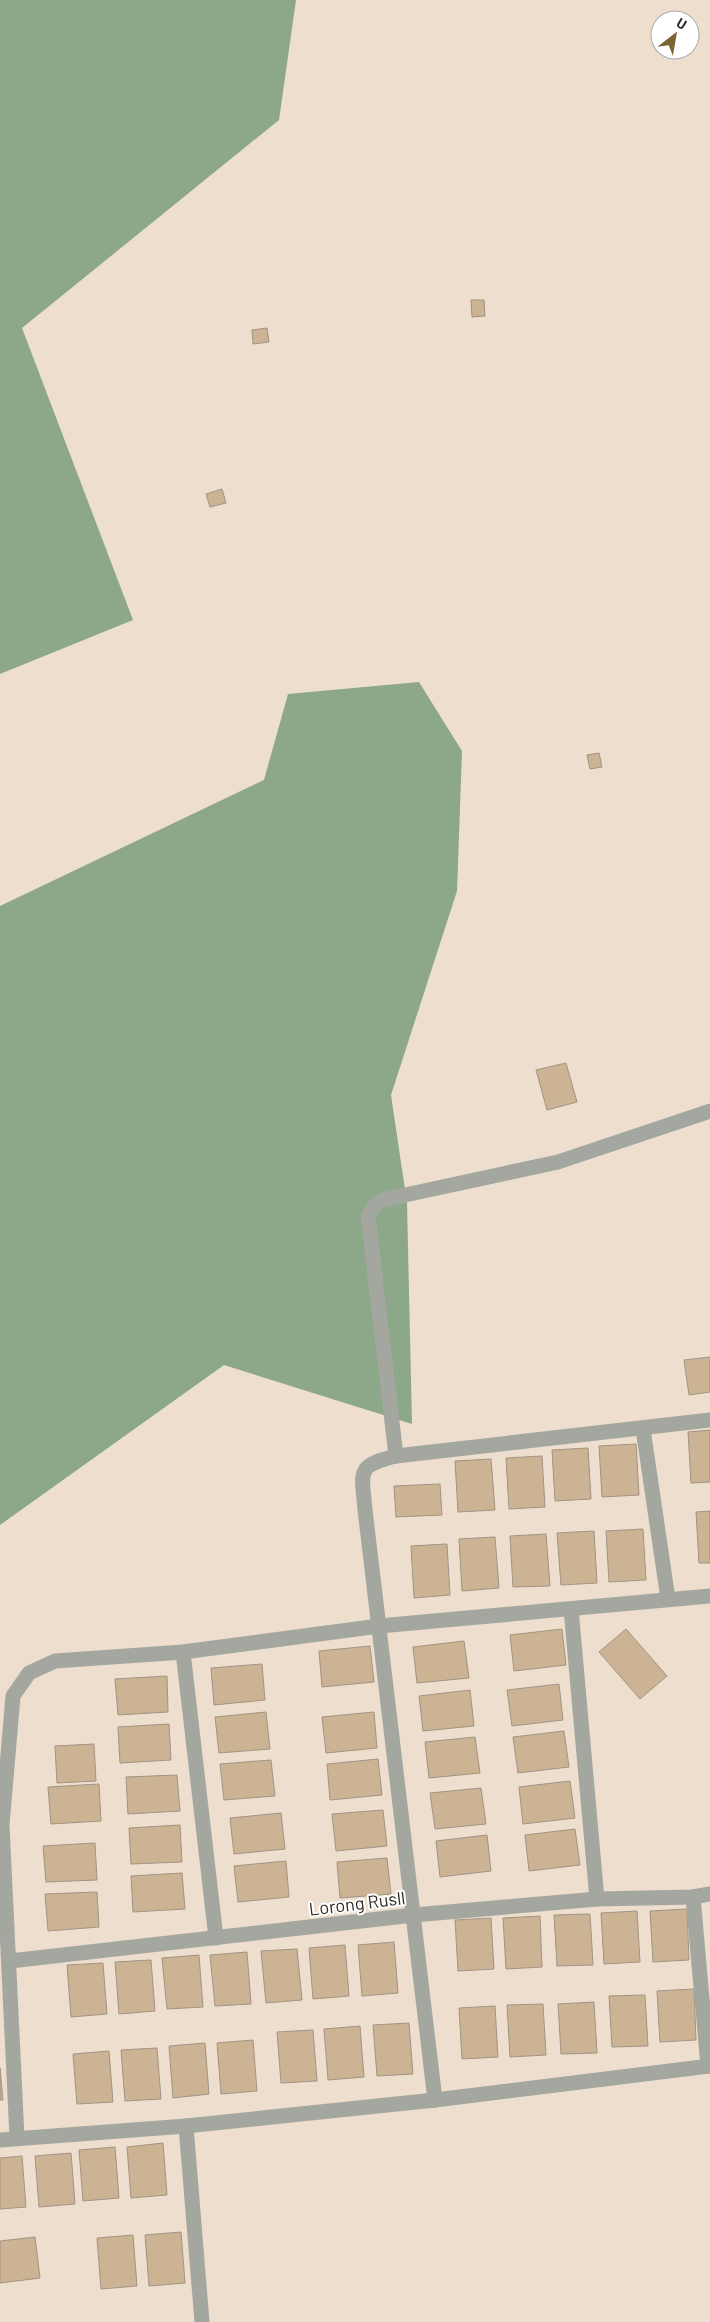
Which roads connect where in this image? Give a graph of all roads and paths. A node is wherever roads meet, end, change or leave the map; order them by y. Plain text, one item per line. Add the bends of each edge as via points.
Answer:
1 (710, 1111) edge
2 (710, 1420) edge
3 (643, 1429) junction
4 (396, 1456) junction
5 (710, 1596) edge
6 (668, 1599) junction
7 (571, 1609) junction
8 (379, 1626) junction
9 (183, 1652) junction
10 (710, 1894) edge
11 (693, 1897) junction
12 (598, 1900) junction
13 (414, 1915) junction
14 (216, 1938) junction
15 (10, 1961) junction
16 (709, 2066) edge
17 (435, 2100) junction
18 (186, 2126) junction
19 (17, 2138) junction
20 (0, 2140) edge
21 (202, 2322) edge

1 - 4 street via 558,1162 382,1200 374,1206 368,1216
2 - 3 street
3 - 4 street
3 - 6 street
4 - 8 street via 368,1465 363,1473
5 - 6 street
6 - 7 street
7 - 8 street
7 - 12 street
8 - 9 street
8 - 13 street
9 - 14 street
9 - 15 street via 55,1661 29,1673 13,1696 2,1825
10 - 11 street, Lorong Rusll
11 - 12 street, Lorong Rusll
11 - 16 street
12 - 13 street, Lorong Rusll
13 - 14 street, Lorong Rusll
13 - 17 street
14 - 15 street, Lorong Rusll
15 - 19 street
16 - 17 street
17 - 18 street
18 - 19 street
18 - 21 street
19 - 20 street

